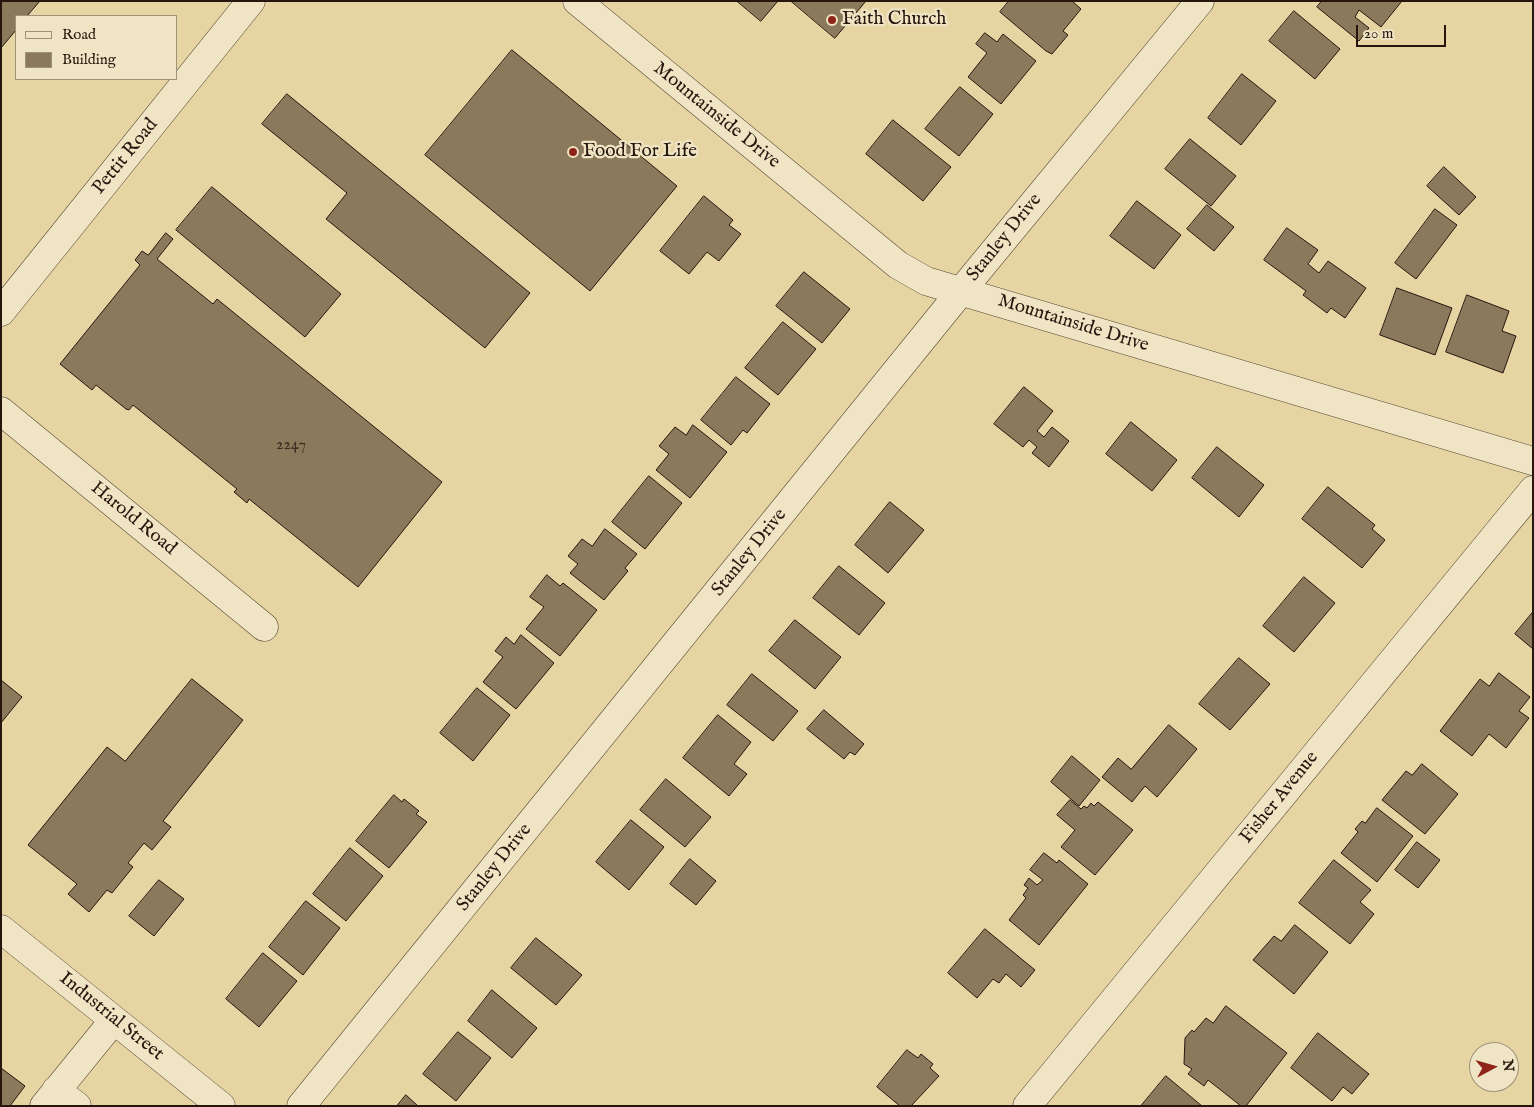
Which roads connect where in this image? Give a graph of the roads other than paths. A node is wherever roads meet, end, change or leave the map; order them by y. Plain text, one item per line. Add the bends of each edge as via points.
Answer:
1 (251, 1) edge
2 (577, 1) edge
3 (1200, 1) edge
4 (962, 290) junction
5 (1, 312) edge
6 (1, 412) edge
7 (1533, 461) edge
8 (1533, 490) edge
9 (264, 627) dead end
10 (1, 929) edge
11 (114, 1020) junction
12 (59, 1100) edge
13 (220, 1106) edge
14 (301, 1106) edge
15 (1027, 1106) edge

1 - 5 street, Pettit Road
2 - 4 street, Mountainside Drive via 898,265 926,280
3 - 4 street, Stanley Drive
4 - 7 street, Mountainside Drive
4 - 14 street, Stanley Drive
6 - 9 street, Harold Road
8 - 15 street, Fisher Avenue
10 - 11 street, Industrial Street
11 - 12 street
11 - 13 street, Industrial Street

